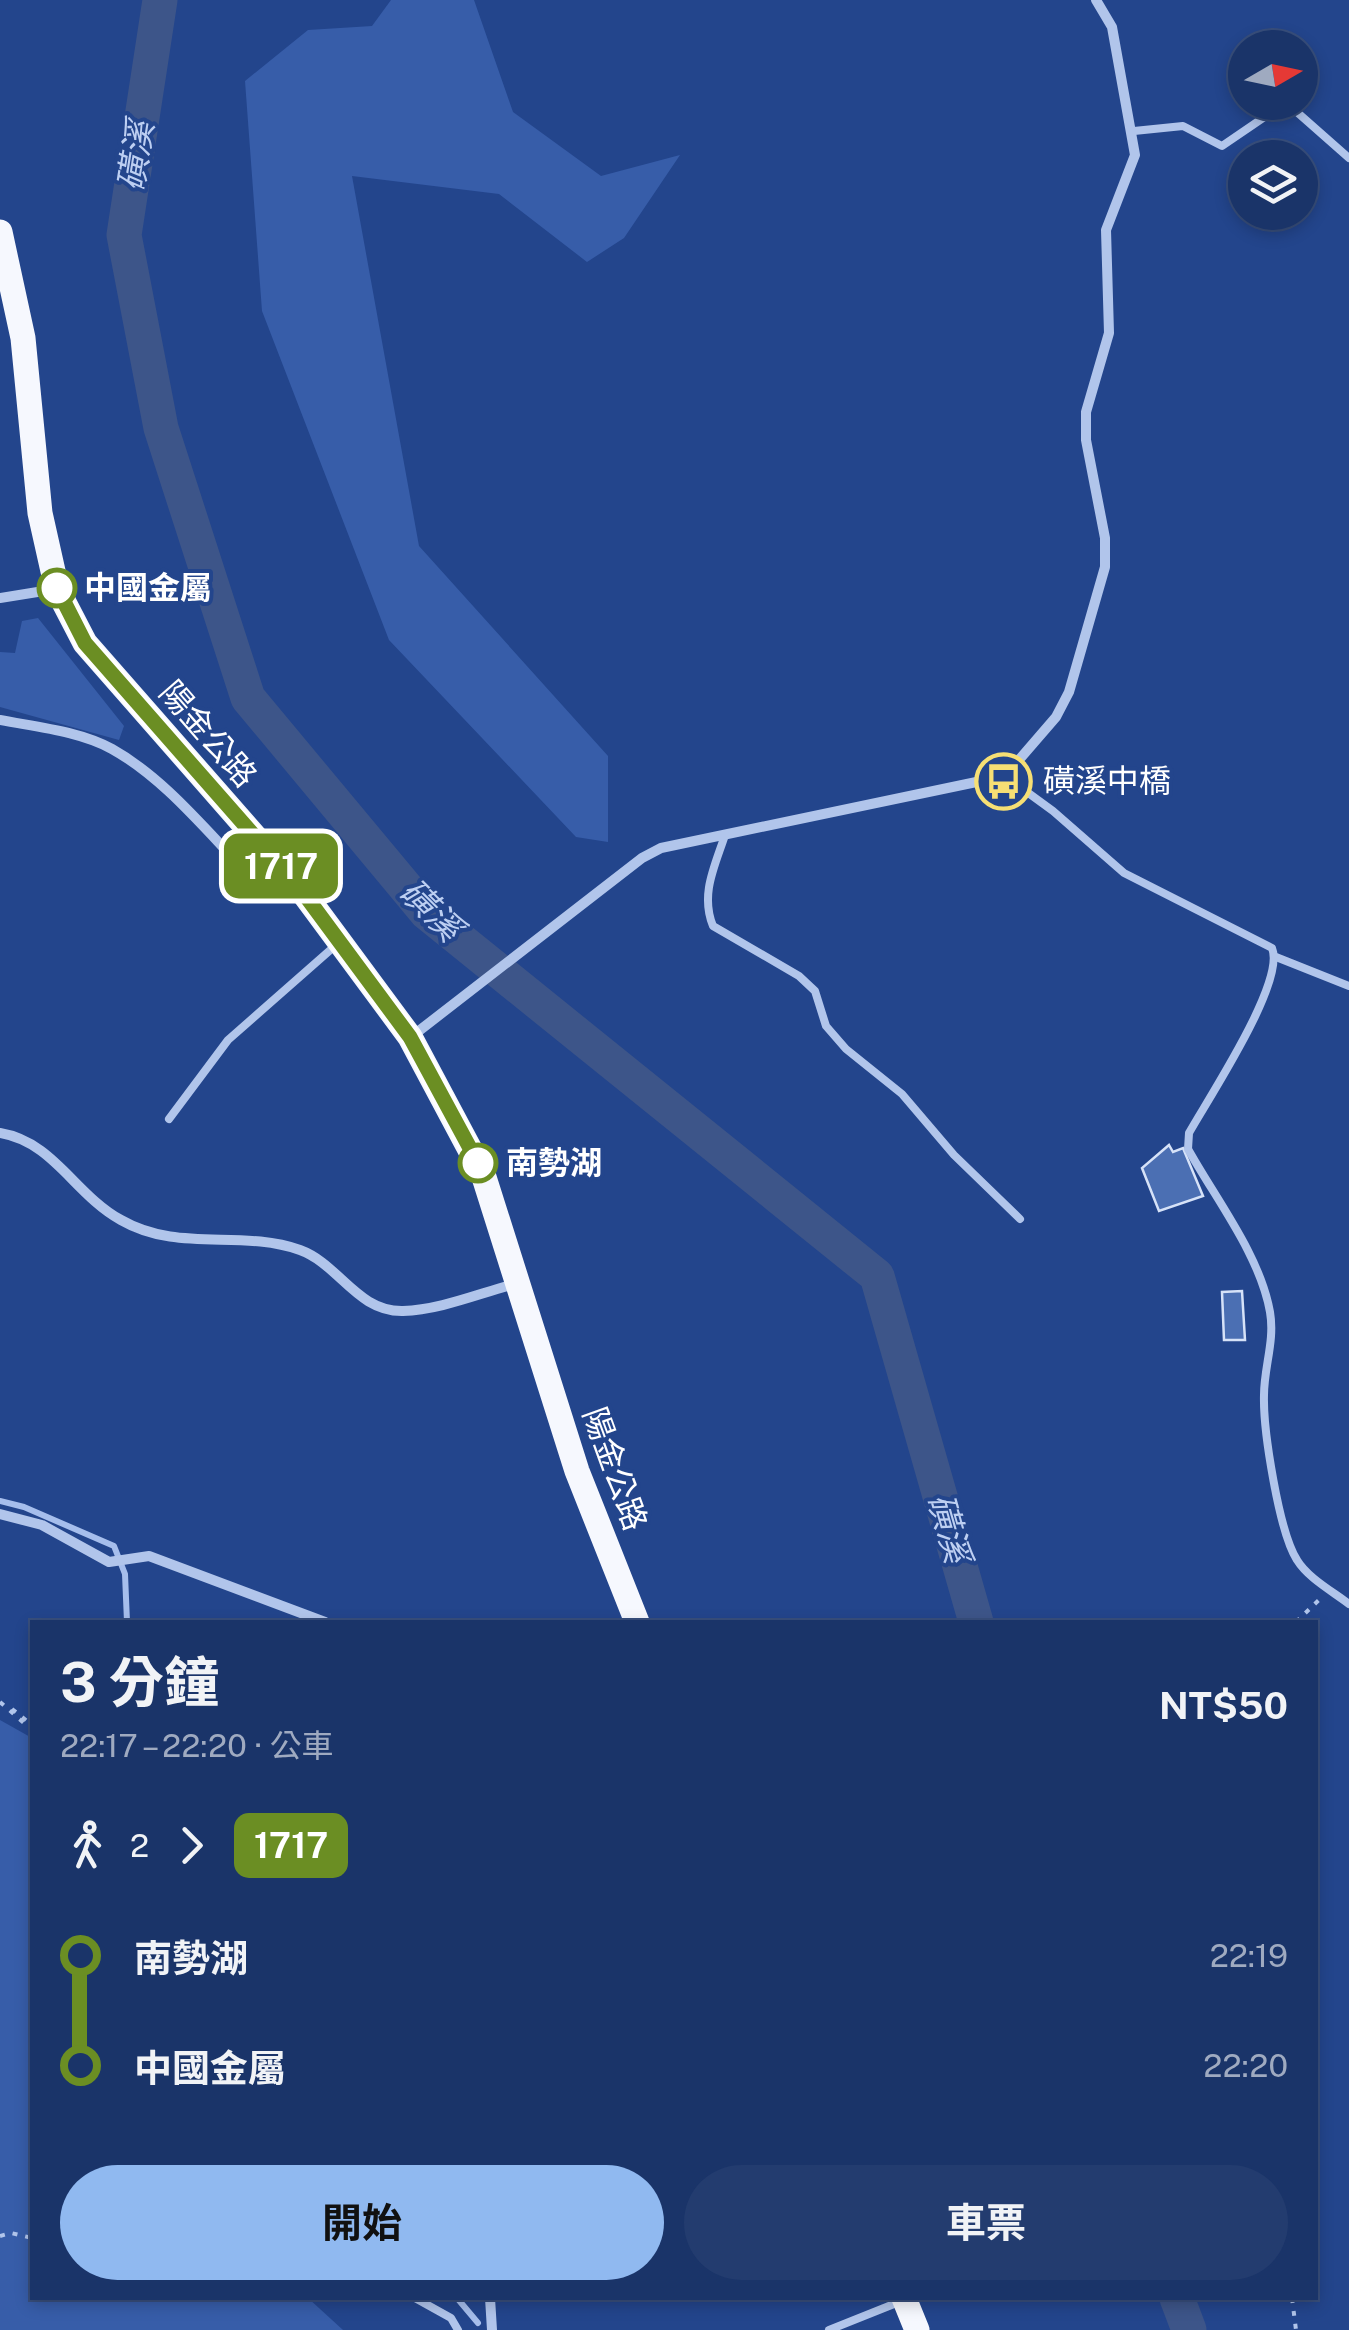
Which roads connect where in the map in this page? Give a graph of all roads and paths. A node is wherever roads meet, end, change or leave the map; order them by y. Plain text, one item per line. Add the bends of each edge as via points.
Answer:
1 (1096, 0) edge
2 (1134, 130) junction
3 (1349, 158) edge
4 (0, 232) edge
5 (57, 588) junction
6 (0, 598) edge
7 (0, 720) edge
8 (1005, 776) junction
9 (725, 835) junction
10 (299, 887) junction
11 (340, 942) junction
12 (1276, 957) junction
13 (1349, 986) edge
14 (410, 1037) junction
15 (169, 1120) dead end
16 (0, 1133) edge
17 (1020, 1219) dead end
18 (520, 1283) junction
19 (0, 1514) edge
20 (1329, 1590) junction
21 (1349, 1604) edge
22 (319, 1620) edge
23 (636, 1620) edge
24 (1298, 1620) edge
25 (0, 1701) edge
26 (30, 1725) edge
27 (0, 2236) edge
28 (30, 2238) edge
29 (419, 2300) edge
30 (490, 2300) edge
31 (902, 2300) edge
32 (904, 2300) edge
33 (1292, 2300) edge
34 (458, 2330) edge
35 (492, 2330) edge
36 (829, 2330) edge
37 (917, 2330) edge
38 (1296, 2330) edge

1 - 2 street via 1112,27
2 - 3 lane via 1183,126 1222,146 1290,106
2 - 8 street via 1132,171 1106,230 1108,332 1086,412 1105,567 1068,692
4 - 5 main road, 陽金公路 via 23,338 40,514
5 - 6 street
5 - 10 main road, 陽金公路 via 85,643
7 - 10 street via 112,749 173,798 270,896
8 - 9 street
8 - 12 lane via 1124,873 1272,948
9 - 14 street via 642,858
9 - 17 lane via 707,889 713,926 800,976 815,991 826,1026 902,1094
10 - 11 main road, 陽金公路
11 - 14 main road, 陽金公路
11 - 15 lane via 228,1040
12 - 13 lane
12 - 20 lane via 1248,1028 1189,1133 1188,1148 1260,1278 1272,1336 1264,1395 1276,1482 1292,1550
14 - 18 main road, 陽金公路 via 483,1174
16 - 18 street via 44,1148 90,1200 123,1222 169,1240 298,1250 379,1307 416,1309
18 - 23 main road, 陽金公路 via 577,1471
19 - 22 street via 42,1525 109,1562 150,1556
20 - 21 lane
20 - 24 path
25 - 26 path
27 - 28 path
29 - 34 lane via 452,2318
30 - 35 street
31 - 36 lane
32 - 37 main road
33 - 38 path

